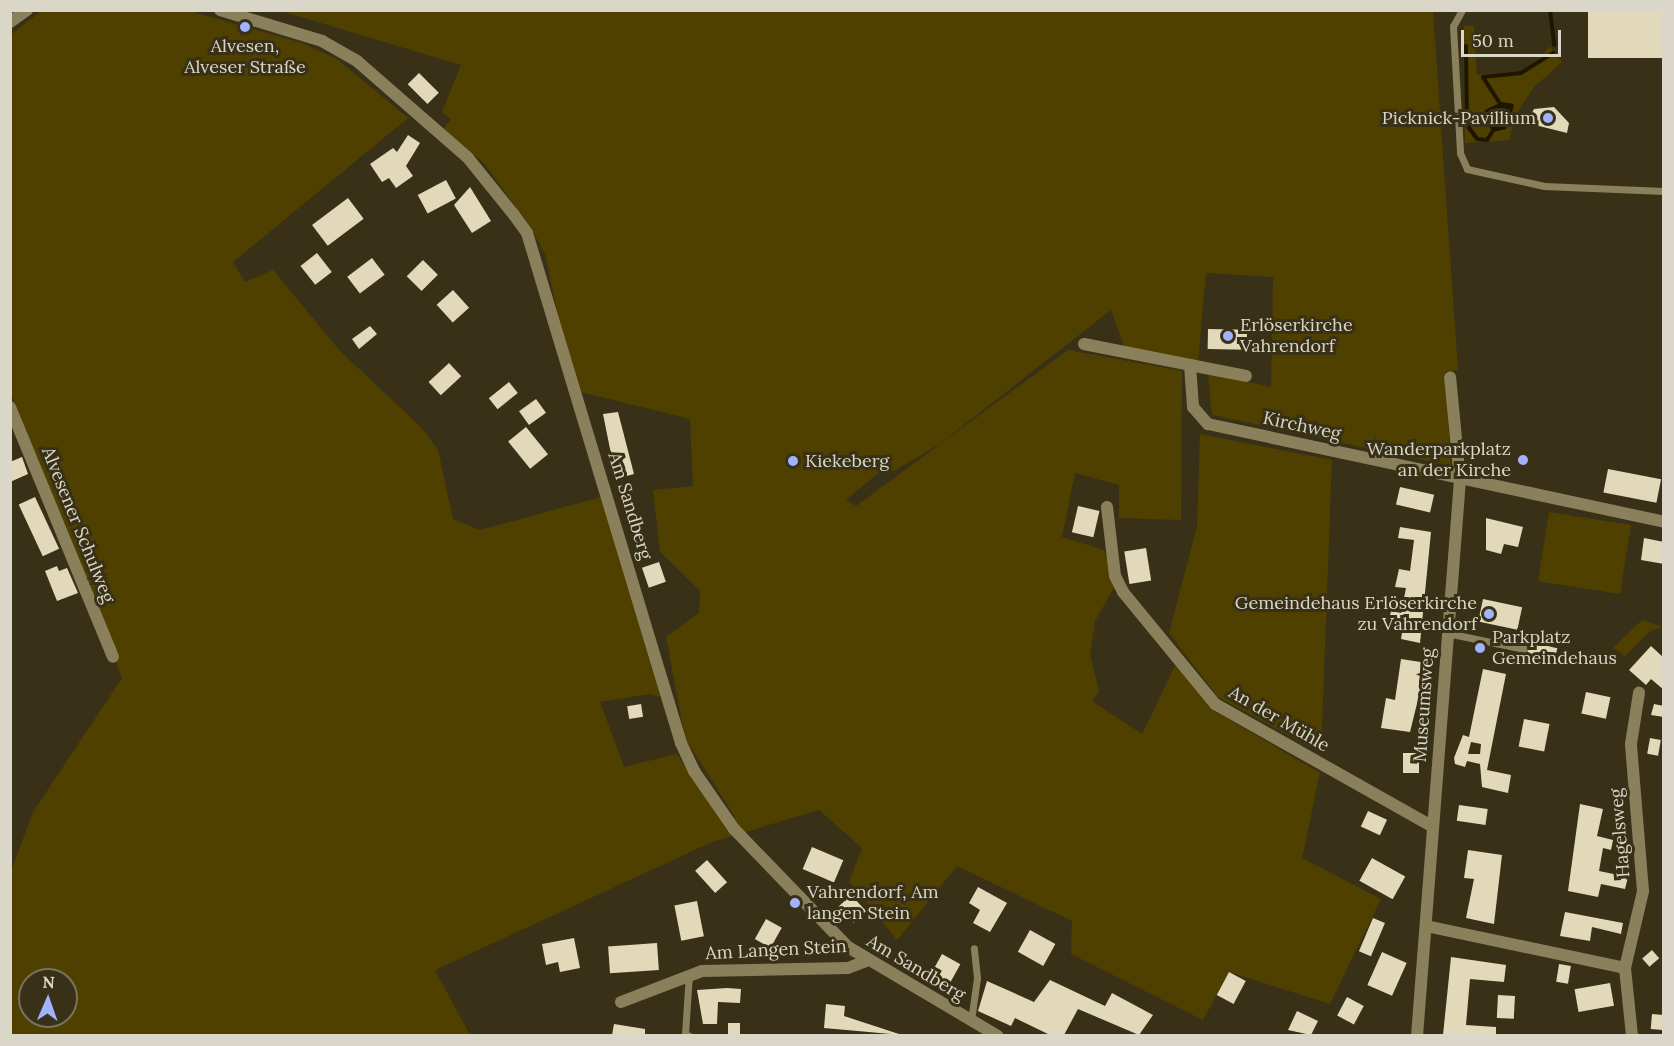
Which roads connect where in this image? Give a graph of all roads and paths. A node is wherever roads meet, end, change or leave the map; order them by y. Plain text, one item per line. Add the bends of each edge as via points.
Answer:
1 (27, 10) edge
2 (220, 10) edge
3 (1462, 10) edge
4 (10, 22) edge
5 (1664, 191) edge
6 (1084, 344) dead end
7 (1190, 365) junction
8 (1246, 376) dead end
9 (1450, 377) dead end
10 (10, 407) edge
11 (1460, 480) junction
12 (1107, 507) dead end
13 (1664, 522) edge
14 (1447, 633) junction
15 (1524, 649) dead end
16 (113, 657) dead end
17 (1639, 693) dead end
18 (1433, 826) junction
19 (1426, 926) junction
20 (974, 948) dead end
21 (866, 961) junction
22 (1625, 968) junction
23 (689, 974) junction
24 (621, 1002) dead end
25 (971, 1021) junction
26 (690, 1035) edge
27 (998, 1035) edge
28 (1417, 1035) edge
29 (1632, 1035) edge

1 - 4 street
2 - 21 street, Am Sandberg via 322,41 357,61 468,158 527,233 685,752 734,829
3 - 5 lane via 1453,26 1460,153 1467,169 1544,186
6 - 7 street
7 - 8 street
7 - 11 street, Kirchweg via 1193,407 1208,424
9 - 11 street, Museumsweg
10 - 16 street, Alvesener Schulweg
11 - 13 street, Kirchweg
11 - 14 street, Museumsweg
12 - 18 street, An der Mühle via 1115,576 1123,592 1215,704
14 - 15 lane
14 - 18 street, Museumsweg
17 - 22 street, Hagelsweg via 1631,744 1643,891
18 - 19 street, Museumsweg
19 - 22 street
19 - 28 street, Museumsweg
20 - 25 lane via 978,978
21 - 23 street, Am Langen Stein via 848,968
21 - 25 street, Am Sandberg
22 - 29 street, Hagelsweg
23 - 24 street, Am Langen Stein
23 - 26 lane via 685,1034
25 - 27 street, Am Sandberg

